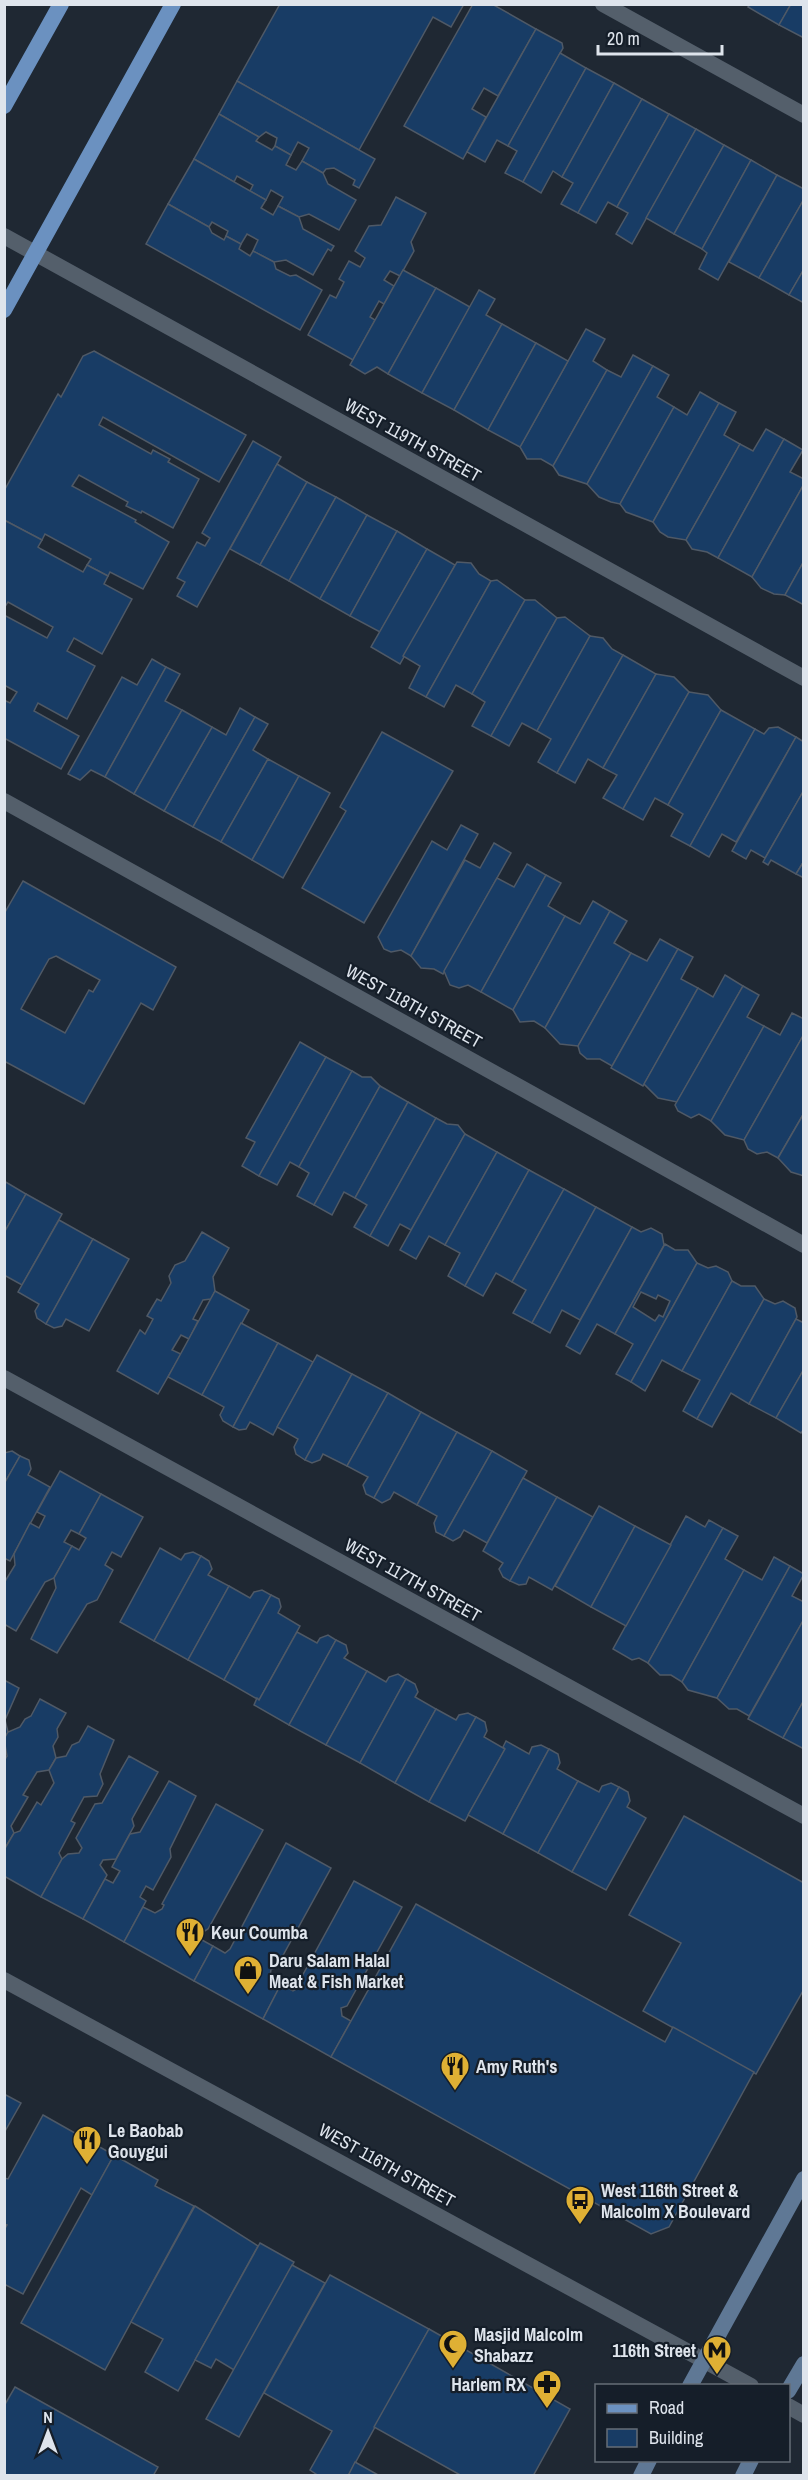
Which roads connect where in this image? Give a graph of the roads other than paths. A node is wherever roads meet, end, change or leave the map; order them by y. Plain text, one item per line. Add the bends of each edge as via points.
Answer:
1 (61, 4) edge
2 (173, 4) edge
3 (603, 4) edge
4 (4, 106) edge
5 (804, 115) edge
6 (4, 236) edge
7 (36, 254) junction
8 (4, 310) edge
9 (804, 678) edge
10 (4, 801) edge
11 (804, 1245) edge
12 (4, 1378) edge
13 (804, 1816) edge
14 (4, 1980) edge
15 (804, 2179) edge
16 (704, 2360) junction
17 (804, 2364) edge
18 (691, 2384) edge
19 (749, 2384) edge
20 (790, 2389) edge
21 (790, 2407) edge
22 (804, 2415) edge

1 - 4 main road
2 - 7 main road
3 - 5 street
6 - 7 street, WEST 119TH STREET
7 - 8 main road
7 - 9 street, WEST 119TH STREET
10 - 11 street, WEST 118TH STREET
12 - 13 street, WEST 117TH STREET
14 - 16 street, WEST 116TH STREET
15 - 16 main road
16 - 18 main road
16 - 19 street, WEST 116TH STREET
17 - 20 main road
21 - 22 street

